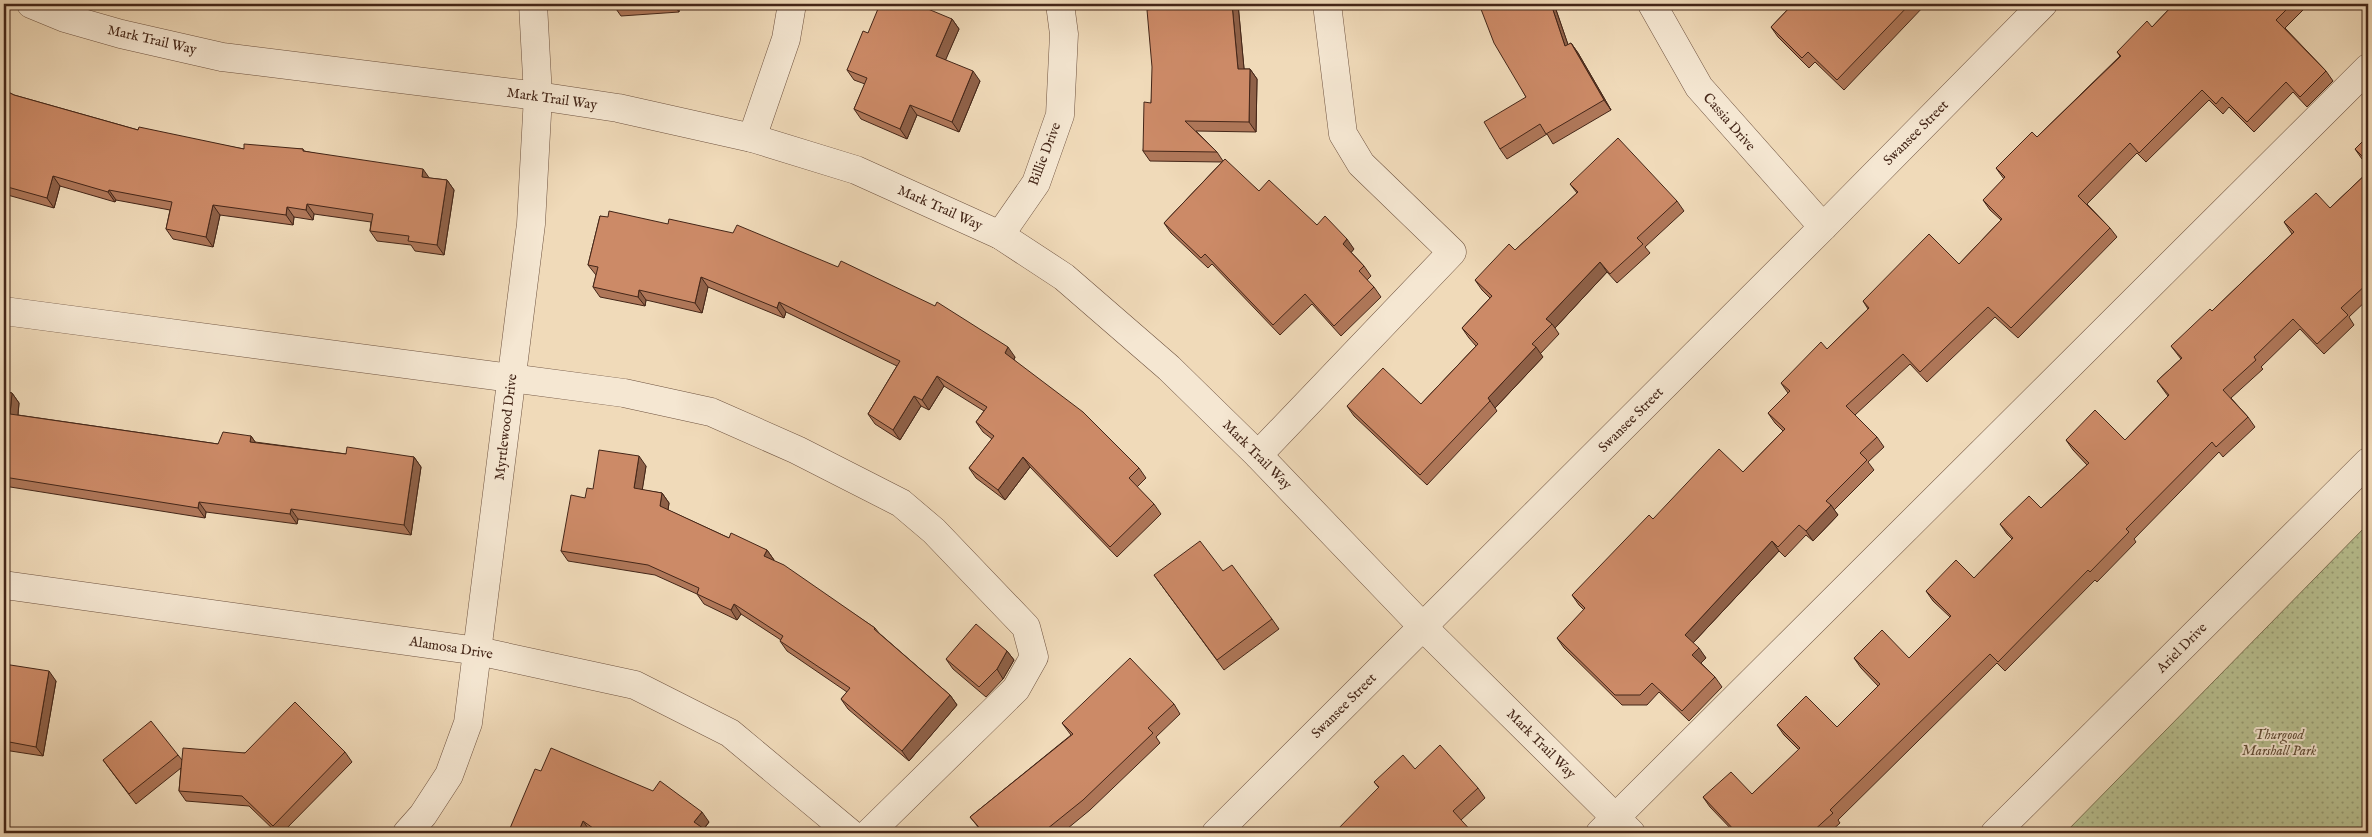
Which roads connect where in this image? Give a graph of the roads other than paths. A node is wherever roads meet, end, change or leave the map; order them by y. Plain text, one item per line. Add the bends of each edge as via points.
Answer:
1 (31, 4) edge
2 (533, 4) edge
3 (792, 4) edge
4 (1060, 4) edge
5 (1327, 4) edge
6 (1652, 4) edge
7 (2043, 4) edge
8 (2368, 68) edge
9 (538, 96) junction
10 (752, 138) junction
11 (1824, 227) junction
12 (1000, 235) junction
13 (4, 312) edge
14 (512, 378) junction
15 (1258, 455) junction
16 (2368, 462) edge
17 (4, 585) edge
18 (1423, 627) junction
19 (478, 651) junction
20 (1615, 828) edge
21 (407, 833) edge
22 (850, 833) edge
23 (869, 833) edge
24 (1216, 833) edge
25 (1995, 833) edge

1 - 9 street, Mark Trail Way via 65,18 121,34 222,56
2 - 9 street, Myrtlewood Drive
3 - 10 street via 786,39
4 - 12 street, Billie Drive via 1064,34 1060,115 1036,183
5 - 15 street via 1343,134 1361,164 1452,252
6 - 11 street, Cassia Drive via 1700,87
7 - 11 street, Swansee Street
8 - 20 street
9 - 10 street, Mark Trail Way via 618,108
9 - 14 street, Myrtlewood Drive via 531,224
10 - 12 street, Mark Trail Way via 856,170
11 - 18 street, Swansee Street
12 - 15 street, Mark Trail Way via 1072,284 1169,368
13 - 14 street
14 - 19 street, Myrtlewood Drive
14 - 23 street via 624,392 711,412 797,450 901,503 934,531 1026,627 1034,657 1016,690
15 - 18 street, Mark Trail Way
16 - 25 street, Ariel Drive
17 - 19 street, Alamosa Drive
18 - 20 street, Mark Trail Way
18 - 24 street, Swansee Street
19 - 21 street, Myrtlewood Drive via 468,723 449,775
19 - 22 street, Alamosa Drive via 635,685 730,733

